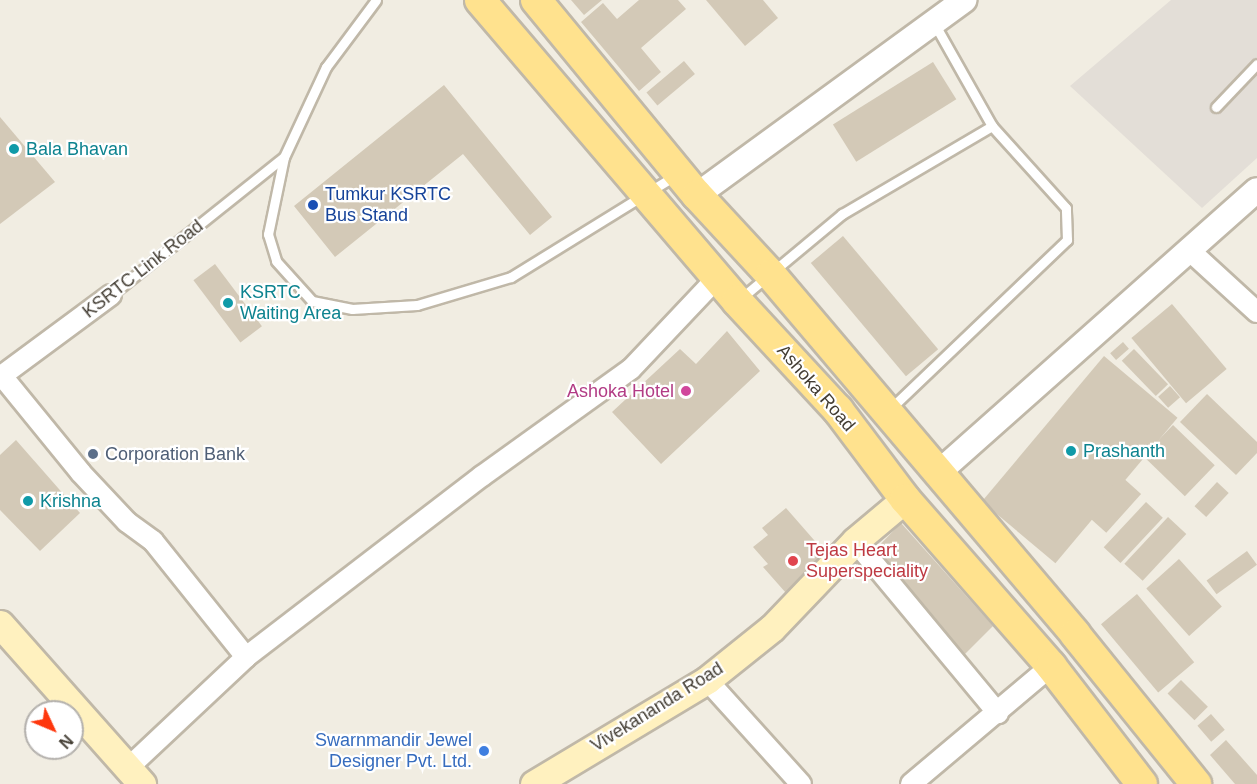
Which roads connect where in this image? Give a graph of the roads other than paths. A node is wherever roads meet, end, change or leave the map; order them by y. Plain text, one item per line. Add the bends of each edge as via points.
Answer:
1 (376, 0) edge
2 (480, 0) edge
3 (536, 0) edge
4 (964, 0) edge
5 (934, 23) junction
6 (1257, 64) edge
7 (1216, 107) dead end
8 (992, 126) junction
9 (284, 157) junction
10 (689, 183) junction
11 (1257, 190) edge
12 (647, 196) junction
13 (1189, 250) junction
14 (771, 275) junction
15 (718, 277) junction
16 (111, 295) joint
17 (737, 301) junction
18 (1257, 312) edge
19 (1, 376) edge
20 (886, 413) junction
21 (938, 473) junction
22 (905, 499) junction
23 (855, 541) junction
24 (0, 624) edge
25 (246, 657) junction
26 (1051, 666) junction
27 (707, 680) junction
28 (998, 713) junction
29 (135, 776) edge
30 (534, 784) edge
31 (801, 784) edge
32 (911, 784) edge
33 (1142, 784) edge
34 (1196, 784) edge

1 - 9 lane via 326,67
2 - 12 main road, Ashoka Road
3 - 10 main road, Ashoka Road
4 - 5 street
5 - 8 lane
5 - 10 street
6 - 7 lane
8 - 14 lane via 842,214
8 - 20 lane via 1066,208 1067,240
9 - 12 lane via 268,234 276,261 312,301 352,309 417,305 511,277
9 - 16 lane, KSRTC Link Road
10 - 12 lane
10 - 14 main road, Ashoka Road
11 - 13 street
12 - 15 main road, Ashoka Road
13 - 18 street
13 - 21 street
14 - 17 lane
14 - 20 main road, Ashoka Road
15 - 17 main road, Ashoka Road
15 - 25 street via 631,369 482,476
16 - 19 street, KSRTC Link Road
17 - 22 main road, Ashoka Road via 838,410
19 - 25 street via 74,465 127,522 153,542
20 - 21 main road, Ashoka Road
21 - 34 main road, Ashoka Road
22 - 23 main road, Vivekananda Road
22 - 26 main road, Ashoka Road
23 - 27 main road, Vivekananda Road via 772,627
23 - 28 street
24 - 29 main road
25 - 29 street
26 - 28 street
26 - 33 main road, Ashoka Road
27 - 30 main road, Vivekananda Road
27 - 31 street
28 - 32 street

